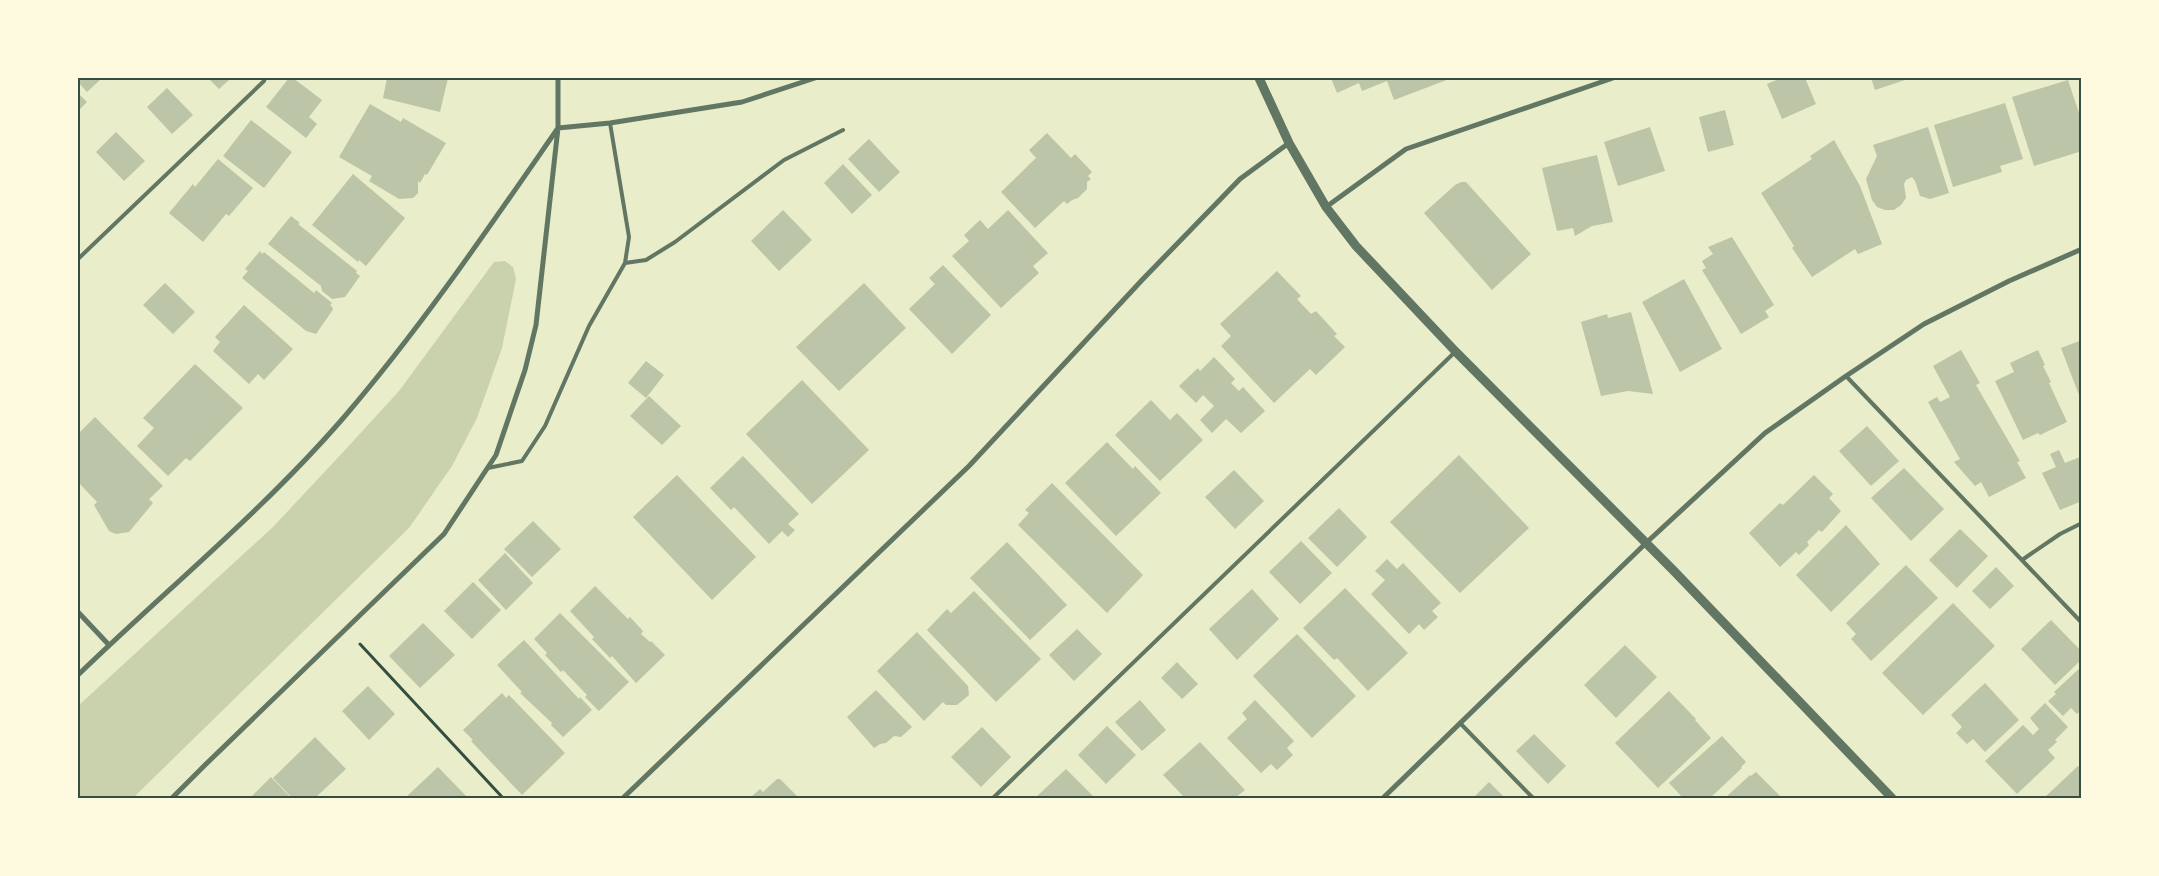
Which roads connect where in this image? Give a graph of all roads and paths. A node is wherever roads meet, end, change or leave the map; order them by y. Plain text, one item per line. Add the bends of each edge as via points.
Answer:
1 (265, 78) edge
2 (558, 78) edge
3 (815, 78) edge
4 (1259, 78) edge
5 (1613, 78) edge
6 (610, 123) junction
7 (558, 128) junction
8 (843, 130) dead end
9 (1289, 143) junction
10 (1326, 206) junction
11 (2082, 249) edge
12 (78, 259) edge
13 (625, 263) junction
14 (1456, 352) junction
15 (1846, 376) junction
16 (488, 468) junction
17 (2082, 523) edge
18 (1646, 543) junction
19 (2022, 560) junction
20 (78, 612) edge
21 (2082, 623) edge
22 (109, 645) junction
23 (363, 649) dead end
24 (78, 675) edge
25 (1460, 723) junction
26 (172, 798) edge
27 (503, 798) edge
28 (623, 798) edge
29 (992, 798) edge
30 (1383, 798) edge
31 (1534, 798) edge
32 (1892, 798) edge

1 - 12 lane
2 - 7 street
3 - 6 street via 742,102
4 - 9 street
5 - 10 street via 1406,148
6 - 7 street
6 - 13 lane via 629,236
7 - 16 street via 536,325 525,370 496,455
7 - 22 street via 454,277 345,416 276,490
8 - 13 lane via 784,160 653,256
9 - 10 street
9 - 28 street via 1240,179 969,466
10 - 14 street via 1356,246
11 - 15 street via 1924,324
13 - 16 lane via 589,326 546,426 522,461
14 - 18 street
14 - 29 lane
15 - 18 street via 1766,433
15 - 19 lane
16 - 26 street via 444,534
17 - 19 lane
18 - 25 street
18 - 32 street
19 - 21 lane
20 - 22 street
22 - 24 street
23 - 27 path
25 - 30 street
25 - 31 lane

